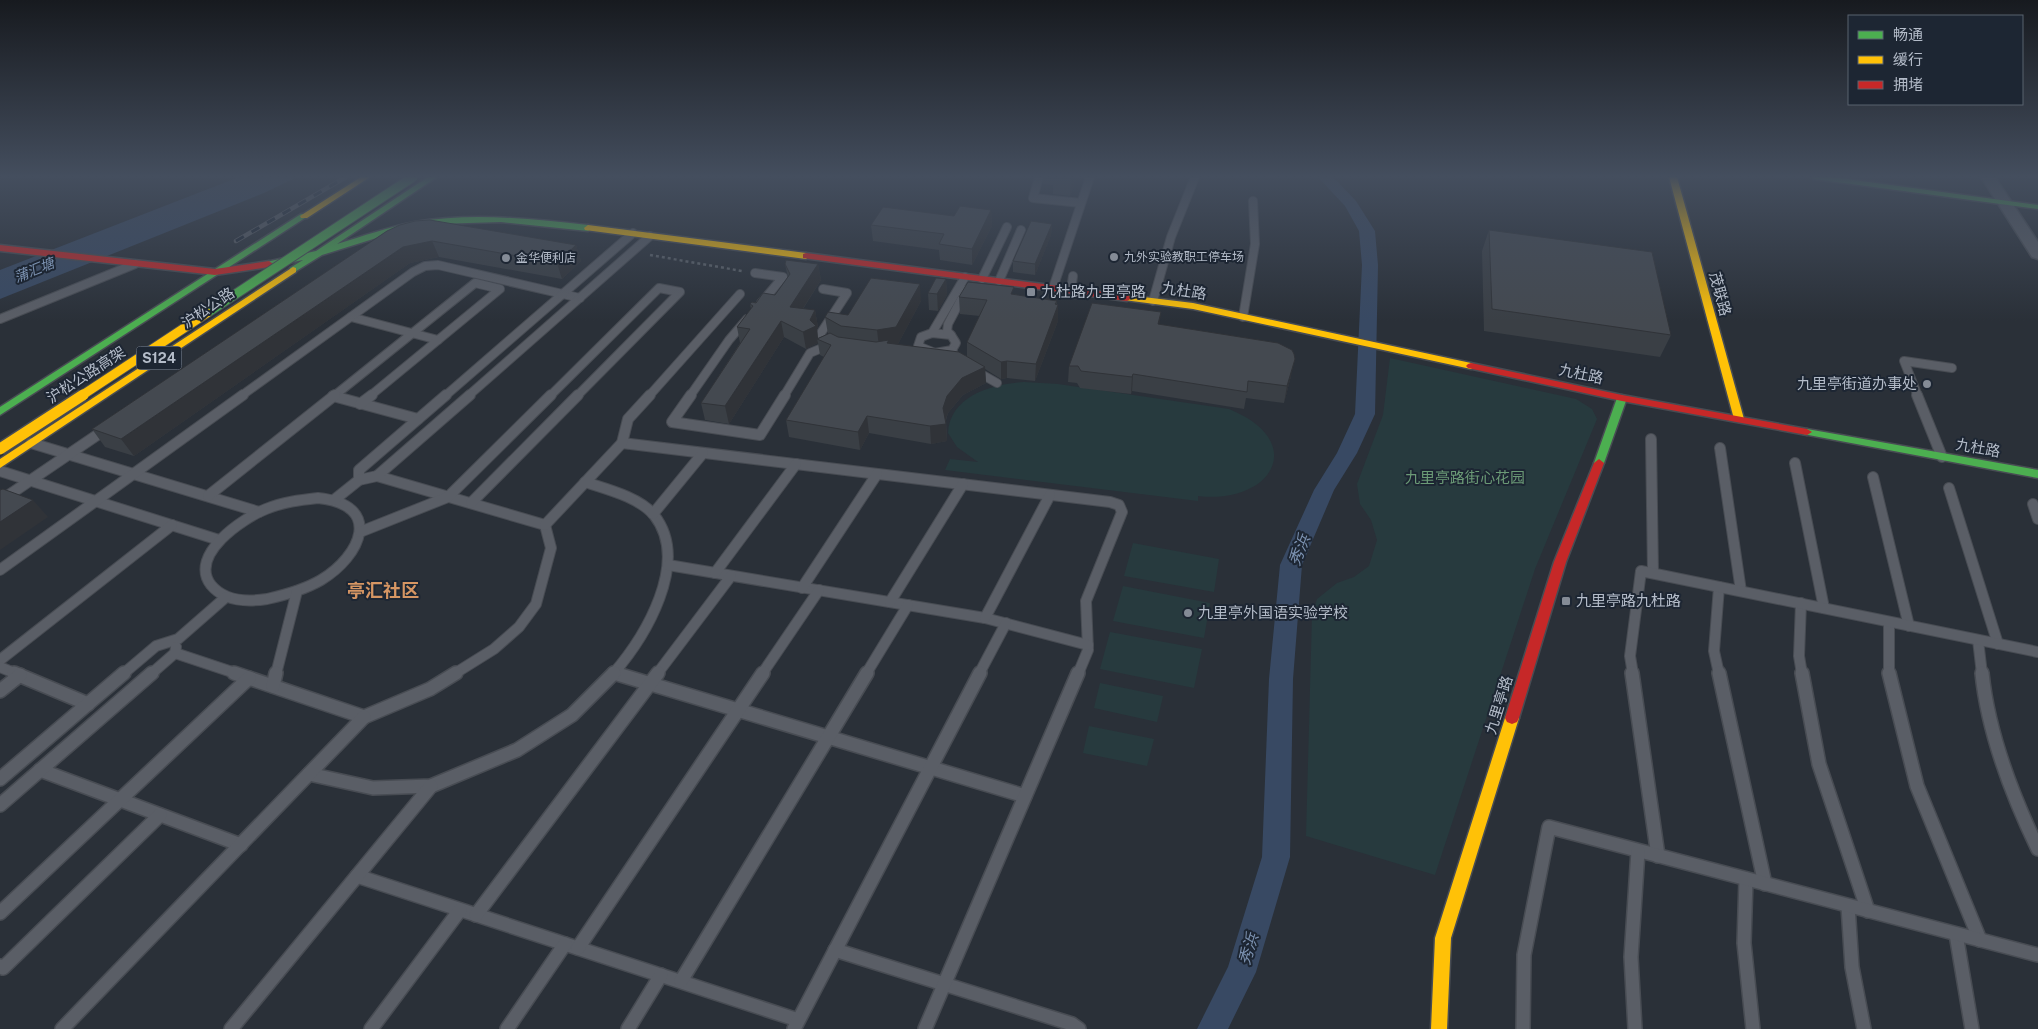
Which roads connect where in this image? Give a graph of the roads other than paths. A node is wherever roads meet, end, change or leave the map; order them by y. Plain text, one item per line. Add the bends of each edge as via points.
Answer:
1 (290, 225) edge
2 (340, 225) edge
3 (360, 225) edge
4 (414, 225) edge
5 (566, 225) edge
6 (1074, 225) edge
7 (1176, 225) edge
8 (1254, 225) edge
9 (1686, 225) edge
10 (2019, 225) edge
11 (1007, 227) dead end
12 (1021, 230) dead end
13 (633, 233) junction
14 (650, 236) junction
15 (0, 248) edge
16 (283, 248) dead end
17 (318, 253) junction
18 (2038, 254) edge
19 (135, 264) junction
20 (215, 272) junction
21 (755, 273) road end
22 (1073, 276) dead end
23 (973, 278) junction
24 (233, 280) dead end
25 (999, 281) junction
26 (1053, 288) junction
27 (823, 289) dead end
28 (1071, 290) junction
29 (563, 294) junction
30 (740, 294) dead end
31 (580, 298) junction
32 (1153, 301) junction
33 (351, 317) junction
34 (1243, 317) junction
35 (0, 319) edge
36 (412, 333) junction
37 (932, 333) junction
38 (951, 336) junction
39 (438, 340) junction
40 (918, 346) junction
41 (908, 348) edge
42 (952, 350) junction
43 (1952, 368) dead end
44 (997, 383) dead end
45 (333, 396) junction
46 (1622, 398) junction
47 (360, 404) junction
48 (0, 412) edge
49 (418, 419) junction
50 (1739, 420) junction
51 (117, 421) edge
52 (1651, 439) dead end
53 (31, 443) junction
54 (622, 443) junction
55 (1720, 448) dead end
56 (0, 450) edge
57 (703, 453) junction
58 (68, 454) junction
59 (1942, 457) junction
60 (1795, 463) dead end
61 (0, 464) edge
62 (796, 464) junction
63 (0, 471) edge
64 (134, 474) junction
65 (877, 474) junction
66 (2038, 474) edge
67 (377, 476) junction
68 (1873, 476) dead end
69 (359, 480) junction
70 (30, 481) junction
71 (585, 482) junction
72 (963, 484) junction
73 (1949, 488) dead end
74 (1050, 495) junction
75 (208, 496) junction
76 (448, 497) junction
77 (334, 500) junction
78 (0, 501) edge
79 (95, 501) junction
80 (471, 504) junction
81 (2033, 504) dead end
82 (260, 512) junction
83 (653, 514) junction
84 (2038, 518) edge
85 (172, 525) junction
86 (545, 525) junction
87 (360, 532) junction
88 (219, 540) junction
89 (668, 566) junction
90 (0, 570) edge
91 (716, 573) junction
92 (1653, 573) junction
93 (731, 576) junction
94 (1719, 587) junction
95 (802, 588) junction
96 (819, 590) junction
97 (297, 591) junction
98 (1741, 591) junction
99 (226, 597) junction
100 (890, 602) junction
101 (1801, 603) junction
102 (908, 605) junction
103 (1824, 608) junction
104 (985, 618) junction
105 (1889, 622) junction
106 (1006, 623) junction
107 (1908, 626) junction
108 (178, 639) junction
109 (1978, 640) junction
110 (1998, 644) junction
111 (1088, 645) junction
112 (175, 652) junction
113 (2038, 652) edge
114 (0, 660) edge
115 (0, 667) edge
116 (614, 673) junction
117 (20, 675) junction
118 (249, 678) junction
119 (650, 683) junction
120 (273, 686) junction
121 (0, 691) edge
122 (88, 704) junction
123 (738, 710) junction
124 (364, 717) junction
125 (828, 737) junction
126 (930, 768) junction
127 (40, 770) junction
128 (308, 774) junction
129 (0, 780) edge
130 (431, 786) junction
131 (1025, 796) junction
132 (120, 800) junction
133 (0, 805) edge
134 (160, 815) junction
135 (241, 844) junction
136 (2038, 849) edge
137 (1638, 850) junction
138 (1658, 856) junction
139 (357, 876) junction
140 (1746, 879) junction
141 (1766, 884) junction
142 (1848, 906) junction
143 (460, 910) junction
144 (1868, 911) junction
145 (0, 912) edge
146 (476, 915) junction
147 (1956, 934) junction
148 (1980, 940) junction
149 (572, 946) junction
150 (835, 950) junction
151 (2038, 955) edge
152 (0, 966) edge
153 (661, 975) junction
154 (681, 981) junction
155 (944, 984) junction
156 (796, 1025) edge
157 (62, 1029) edge
158 (231, 1029) edge
159 (370, 1029) edge
160 (507, 1029) edge
161 (628, 1029) edge
162 (925, 1029) edge
163 (1079, 1029) edge
164 (1439, 1029) edge
165 (1523, 1029) edge
166 (1635, 1029) edge
167 (1753, 1029) edge
168 (1864, 1029) edge
169 (1972, 1029) edge

1 - 20 street, 沪松公路 / S124
2 - 56 street, 沪松公路高架, bridge
3 - 17 street, 沪松公路 / S124
4 - 17 street, 九杜路
5 - 13 street, 九杜路
6 - 26 lane
7 - 32 lane
8 - 34 lane via 1255,244
9 - 50 street, 茂联路
10 - 18 street
11 - 23 lane
12 - 25 lane
13 - 14 street, 九杜路
13 - 29 lane
14 - 23 street, 九杜路
14 - 31 lane
15 - 19 street
16 - 24 street
17 - 20 street
17 - 53 street, 沪松公路 / S124
19 - 20 street
19 - 35 lane
20 - 48 street, 沪松公路 / S124
21 - 27 lane via 784,277 729,340 672,422 760,435 810,353 837,346 819,336 847,293
22 - 28 lane
23 - 25 street, 九杜路
23 - 37 lane
23 - 38 lane via 948,324
25 - 26 street, 九杜路
26 - 28 street, 九杜路
28 - 32 street, 九杜路
29 - 31 lane
29 - 33 lane via 438,265 425,266
29 - 49 lane
30 - 54 lane via 628,419
31 - 67 lane
32 - 34 street, 九杜路
33 - 36 lane
33 - 64 lane
34 - 46 street, 九杜路
36 - 39 lane
36 - 39 lane via 475,283 500,289
36 - 45 lane
37 - 38 lane
37 - 40 lane via 921,337
38 - 42 lane via 956,343
39 - 47 lane
40 - 41 lane
40 - 42 lane via 926,352 938,354
42 - 44 lane via 955,357
43 - 59 lane via 1904,361
45 - 47 lane
45 - 75 lane
46 - 50 street, 九杜路
46 - 164 street, 九里亭路 via 1560,562 1443,938
47 - 49 lane
49 - 69 lane via 359,470
50 - 59 street, 九杜路
51 - 58 lane
52 - 92 lane
53 - 58 lane
53 - 61 street, 沪松公路 / S124
54 - 57 lane
54 - 71 lane
55 - 98 lane
57 - 62 lane
57 - 83 lane
58 - 64 lane
58 - 70 lane
59 - 66 street, 九杜路
60 - 103 lane
62 - 65 lane
62 - 91 lane
63 - 70 lane
64 - 75 lane
64 - 79 lane
65 - 72 lane
65 - 95 lane
67 - 69 lane
67 - 76 lane
68 - 107 lane
69 - 77 lane
70 - 78 lane
70 - 79 lane
71 - 83 lane via 626,495
71 - 86 lane
72 - 74 lane
72 - 100 lane
73 - 110 lane
74 - 104 lane
74 - 111 lane via 1110,502 1118,505 1122,512 1086,601
75 - 82 lane
76 - 80 lane
76 - 80 lane via 659,288 680,292
76 - 87 lane
77 - 82 lane via 299,499
77 - 87 lane via 350,507 359,518
79 - 85 lane
79 - 90 lane
80 - 86 lane
81 - 84 lane
82 - 88 lane via 237,524
83 - 89 lane via 665,535
85 - 88 lane
85 - 114 lane
86 - 124 lane via 551,548 536,604 519,627 494,649 430,689
87 - 97 lane via 355,548 341,564 321,580
88 - 99 lane via 208,557 205,574 211,588
89 - 91 lane
89 - 116 lane via 658,602 640,639
91 - 93 lane
92 - 94 lane
92 - 138 lane via 1641,571 1630,656
93 - 95 lane
93 - 119 lane
94 - 98 lane
94 - 141 lane via 1714,651
95 - 96 lane
96 - 100 lane
96 - 123 lane
97 - 99 lane via 271,599 246,601
97 - 120 lane
98 - 101 lane
99 - 108 lane
100 - 102 lane
101 - 103 lane
101 - 144 lane via 1799,656 1819,764
102 - 104 lane
102 - 125 lane
103 - 105 lane
104 - 106 lane
105 - 107 lane
105 - 148 lane via 1889,677 1917,786
106 - 111 lane
106 - 126 lane
107 - 109 lane
108 - 112 lane
108 - 122 lane via 156,646
109 - 110 lane
109 - 136 lane via 1985,702 2017,806
110 - 113 lane
111 - 131 lane
112 - 118 lane
112 - 127 lane
115 - 117 lane
116 - 119 lane
116 - 130 lane via 572,715 517,750
117 - 121 lane
117 - 122 lane
118 - 120 lane
118 - 132 lane
119 - 123 lane
119 - 146 lane
120 - 124 lane
122 - 129 lane
123 - 125 lane
123 - 149 lane
124 - 128 lane
125 - 126 lane
125 - 154 lane
126 - 131 lane
126 - 150 lane
127 - 132 lane
127 - 133 lane
128 - 130 lane via 373,788
128 - 135 lane
130 - 139 lane
131 - 155 lane
132 - 134 lane
132 - 145 lane
134 - 135 lane
134 - 152 lane via 3,968
135 - 157 lane
137 - 138 lane
137 - 165 lane via 1549,827 1524,955
137 - 166 lane via 1631,956
138 - 140 lane
139 - 143 lane
139 - 158 lane
140 - 141 lane
140 - 167 lane via 1744,943
141 - 142 lane
142 - 144 lane
142 - 168 lane via 1852,967
143 - 146 lane
143 - 159 lane
144 - 147 lane
146 - 149 lane
147 - 148 lane
147 - 169 lane
148 - 151 lane
149 - 153 lane
149 - 160 lane
150 - 155 lane
150 - 156 lane
153 - 154 lane
153 - 161 lane
154 - 156 lane
155 - 162 lane
155 - 163 lane via 1072,1024

